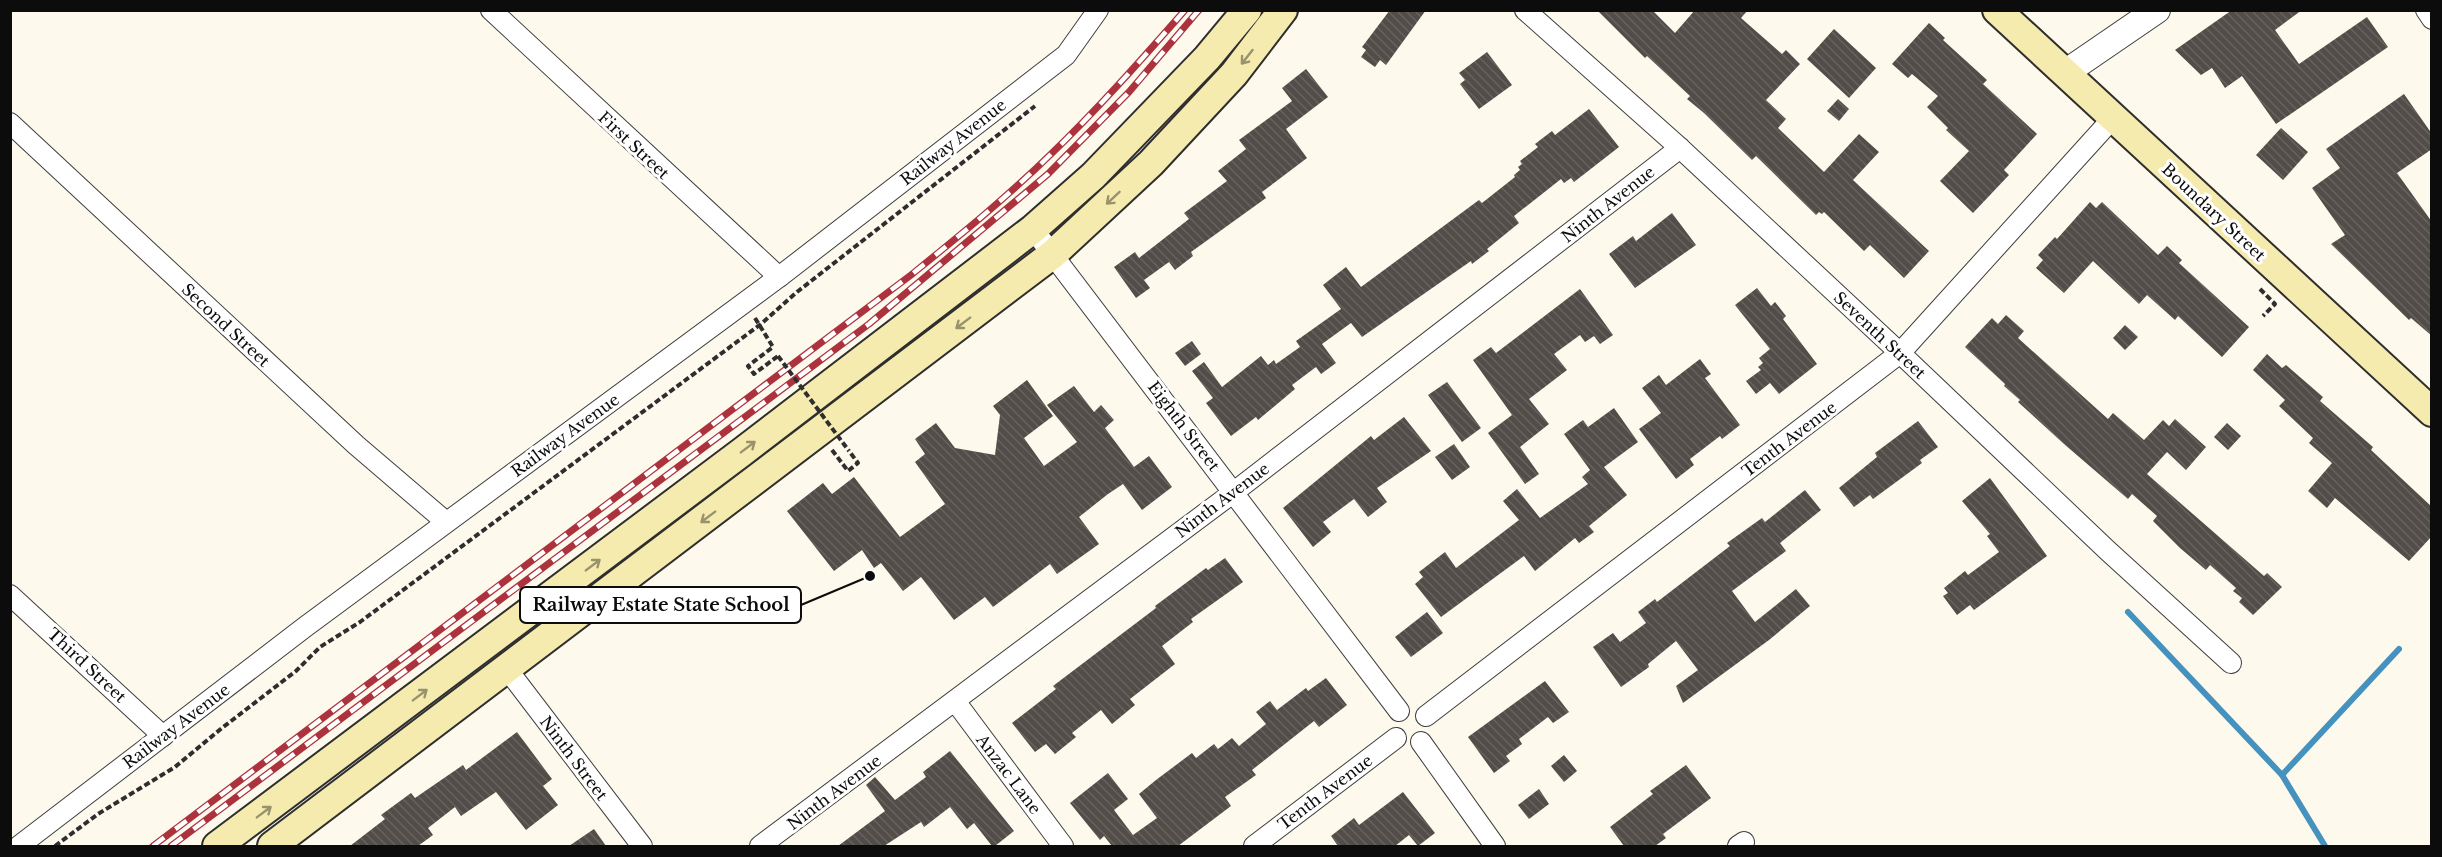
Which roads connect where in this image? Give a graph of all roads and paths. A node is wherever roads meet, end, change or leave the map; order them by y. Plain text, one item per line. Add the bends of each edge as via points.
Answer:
1 (491, 10) edge
2 (1098, 10) edge
3 (1247, 10) edge
4 (1283, 10) edge
5 (1525, 10) edge
6 (1997, 10) edge
7 (2157, 10) edge
8 (2426, 10) edge
9 (2432, 19) edge
10 (2065, 72) junction
11 (1041, 102) dead end
12 (2112, 119) junction
13 (10, 123) edge
14 (1680, 148) junction
15 (1033, 229) junction
16 (1053, 254) junction
17 (779, 277) junction
18 (2260, 290) dead end
19 (743, 304) junction
20 (2263, 316) dead end
21 (761, 324) junction
22 (1900, 353) junction
23 (2432, 412) edge
24 (832, 450) dead end
25 (1234, 492) junction
26 (446, 522) junction
27 (10, 595) edge
28 (2231, 663) dead end
29 (507, 669) junction
30 (955, 701) junction
31 (1399, 711) junction
32 (1426, 716) junction
33 (163, 736) junction
34 (1396, 738) junction
35 (1421, 742) junction
36 (19, 846) edge
37 (55, 846) edge
38 (217, 846) edge
39 (272, 846) edge
40 (642, 846) edge
41 (760, 846) edge
42 (1063, 846) edge
43 (1254, 846) edge
44 (1495, 846) edge

1 - 17 street, First Street
2 - 17 street, Railway Avenue via 1066,55
3 - 15 main road via 1207,58 1101,167
4 -> 16 main road via 1234,74 1151,163
5 - 14 street, Seventh Street
6 - 10 main road, Boundary Street
7 - 10 street
8 - 9 street
10 - 12 main road, Boundary Street
11 - 21 path
12 - 22 street, Tenth Avenue
12 - 23 main road, Boundary Street
13 - 26 street, Second Street via 309,402
14 - 22 street, Seventh Street
14 - 25 street, Ninth Avenue
15 - 16 street, Eighth Street
38 -> 15 main road
16 - 25 street, Eighth Street
16 -> 29 main road
17 - 19 street, Railway Avenue
18 - 20 path via 2275,304
19 - 21 path
19 - 26 street, Railway Avenue
21 - 24 path, bridge via 773,347 748,366 754,374 778,356 858,463 848,471
21 - 37 path via 360,622 320,647 296,671 175,767 98,814
22 - 28 street, Seventh Street
22 - 32 street, Tenth Avenue
25 - 30 street, Ninth Avenue
25 - 31 street, Eighth Street
26 - 33 street, Railway Avenue
27 - 33 street, Third Street
29 - 39 main road
29 - 40 street, Ninth Street
30 - 41 street, Ninth Avenue
30 - 42 street, Anzac Lane
31 - 32 street via 1416,708
31 - 34 street via 1392,721
32 - 35 street via 1429,730
33 - 36 street, Railway Avenue
34 - 35 street via 1410,746
34 - 43 street, Tenth Avenue
35 - 44 street

